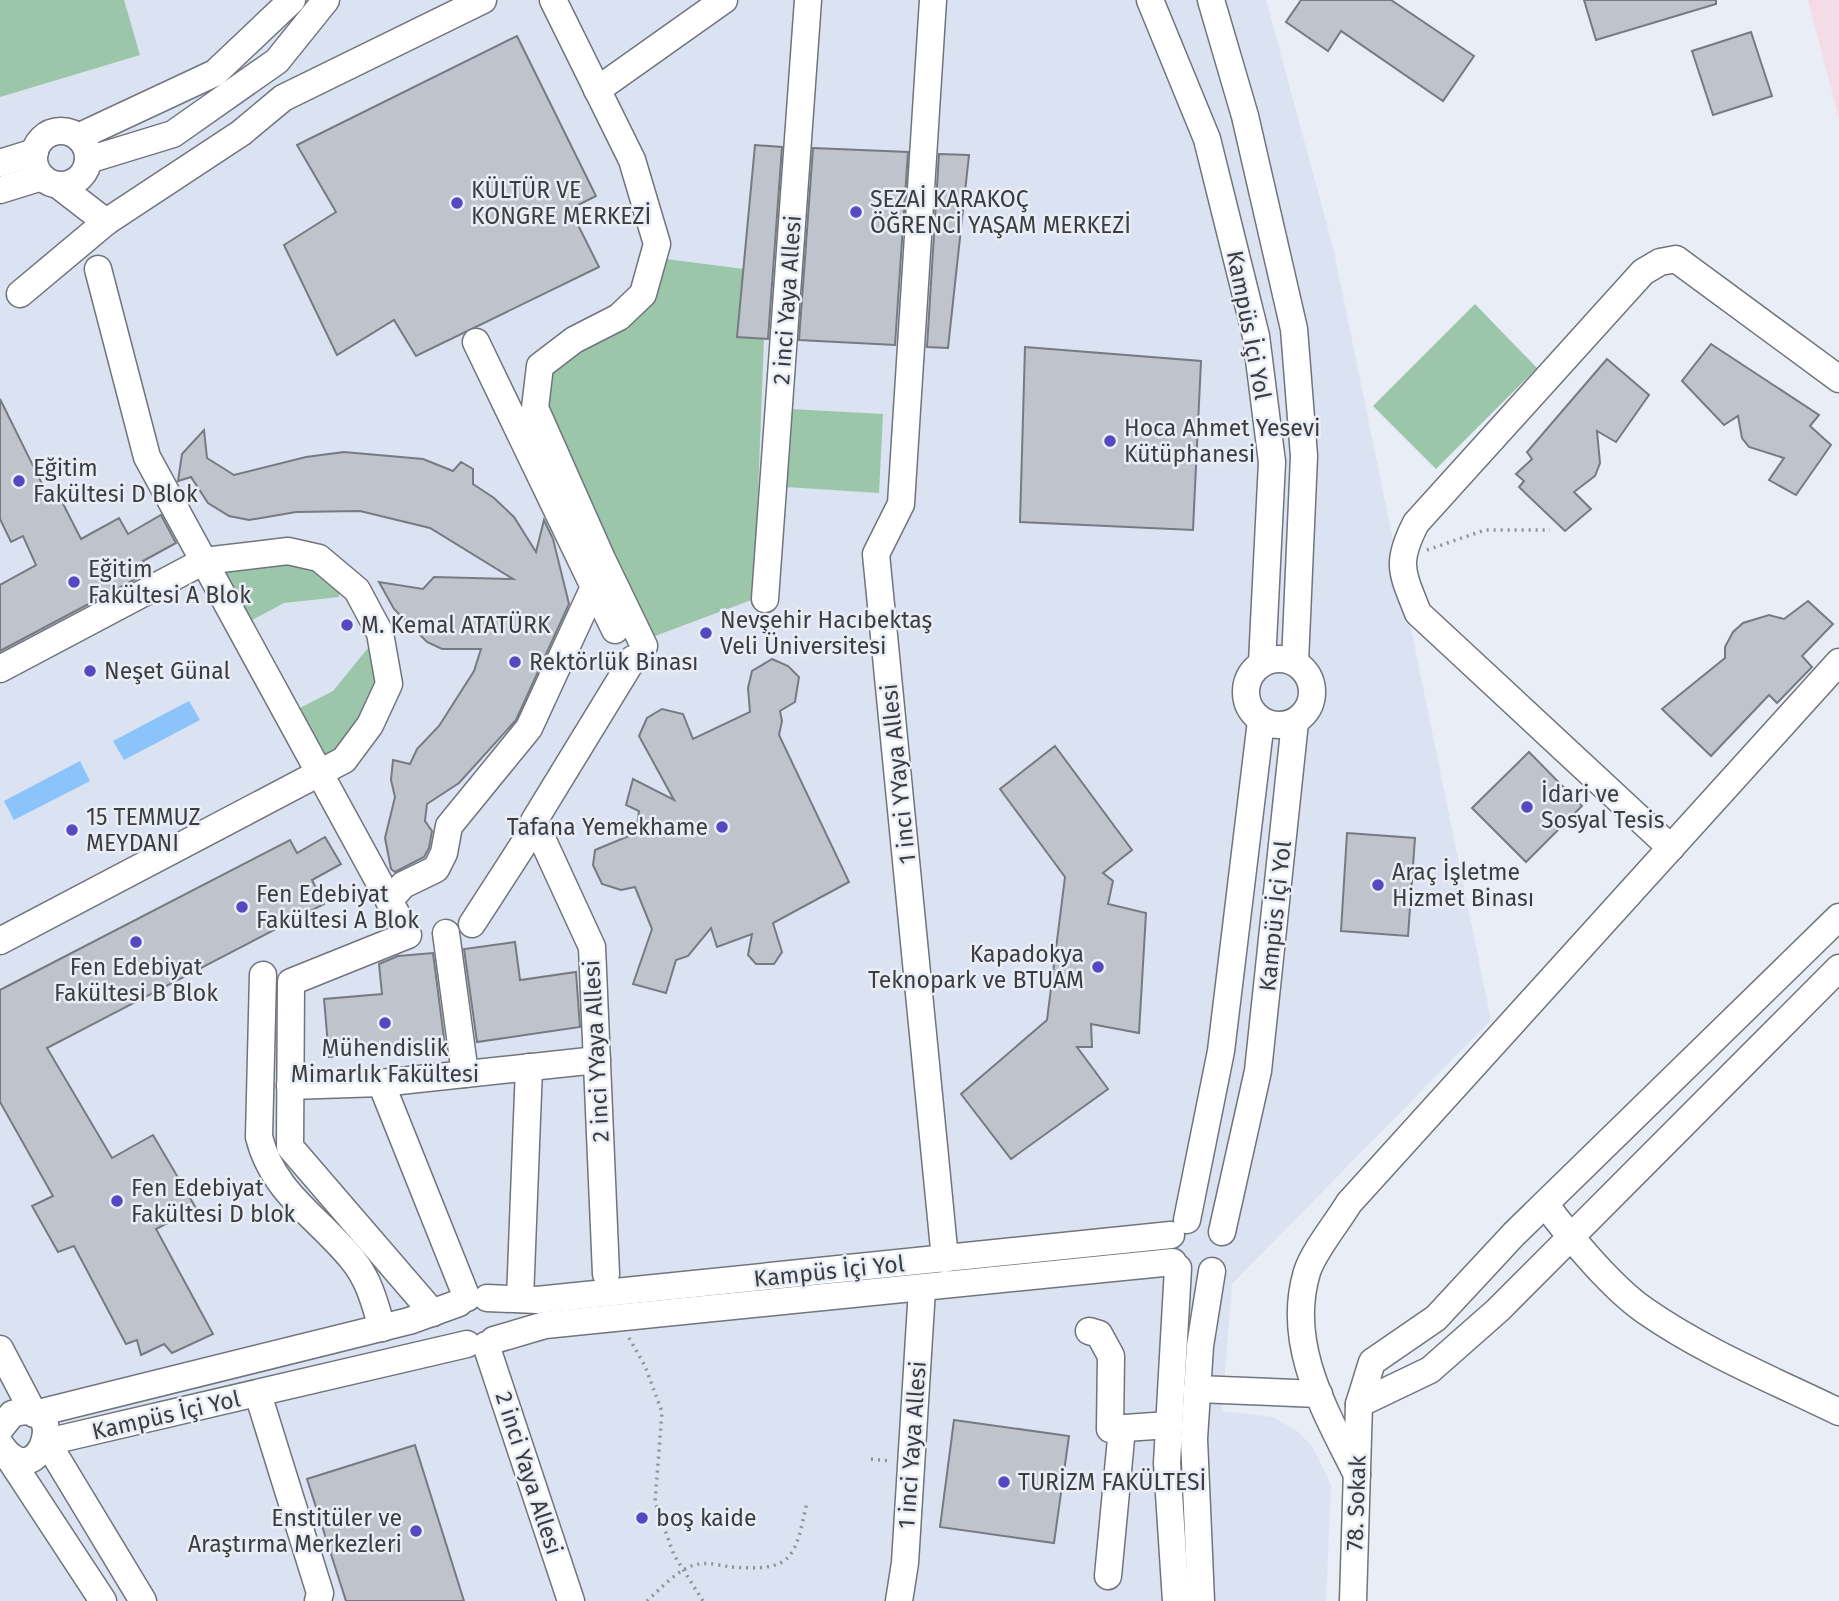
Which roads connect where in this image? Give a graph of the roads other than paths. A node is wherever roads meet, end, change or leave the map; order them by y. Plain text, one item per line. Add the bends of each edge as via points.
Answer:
1 (292, 0) edge
2 (326, 0) edge
3 (483, 0) edge
4 (553, 0) edge
5 (724, 0) edge
6 (808, 0) edge
7 (933, 0) edge
8 (1150, 0) edge
9 (1210, 0) edge
10 (597, 90) junction
11 (35, 152) junction
12 (84, 155) junction
13 (0, 163) edge
14 (50, 181) junction
15 (0, 190) edge
16 (106, 222) junction
17 (98, 269) dead end
18 (20, 294) dead end
19 (476, 342) dead end
20 (1839, 379) edge
21 (204, 561) junction
22 (594, 587) junction
23 (765, 599) dead end
24 (615, 629) dead end
25 (1294, 662) junction
26 (1839, 662) edge
27 (1262, 663) junction
28 (0, 669) edge
29 (1261, 721) junction
30 (1295, 722) junction
31 (320, 774) junction
32 (536, 825) junction
33 (1671, 848) junction
34 (389, 901) junction
35 (1839, 917) edge
36 (458, 930) junction
37 (408, 935) junction
38 (0, 941) edge
39 (1839, 968) edge
40 (262, 975) dead end
41 (597, 1060) junction
42 (529, 1067) junction
43 (465, 1074) junction
44 (381, 1083) junction
45 (290, 1086) junction
46 (1545, 1204) junction
47 (1179, 1228) junction
48 (1222, 1232) junction
49 (1570, 1238) junction
50 (945, 1259) junction
51 (1175, 1265) junction
52 (1212, 1272) junction
53 (606, 1274) dead end
54 (678, 1275) junction
55 (922, 1289) junction
56 (520, 1299) junction
57 (471, 1300) junction
58 (678, 1312) junction
59 (433, 1313) junction
60 (382, 1328) junction
61 (1089, 1331) dead end
62 (482, 1343) junction
63 (0, 1349) edge
64 (1197, 1389) junction
65 (258, 1394) junction
66 (1320, 1394) junction
67 (1359, 1404) junction
68 (1839, 1412) edge
69 (34, 1414) junction
70 (1169, 1424) junction
71 (1122, 1428) junction
72 (1, 1441) edge
73 (47, 1442) junction
74 (1357, 1475) junction
75 (1108, 1576) dead end
76 (103, 1601) edge
77 (143, 1601) edge
78 (318, 1601) edge
79 (571, 1601) edge
80 (899, 1601) edge
81 (1176, 1601) edge
82 (1201, 1601) edge
83 (1353, 1601) edge

1 - 12 street via 215,73
2 - 12 street via 277,61 173,134
3 - 16 street via 283,98 242,134
4 - 10 street
5 - 10 street
6 - 23 street, 2 inci Yaya Allesi
7 - 50 street, 1 inci YYaya Allesi via 901,504 876,554
8 - 27 street, Kampüs İçi Yol via 1207,139 1256,336 1272,462
9 - 25 street, Kampüs İçi Yol via 1245,116 1294,329 1304,456
10 - 32 street via 632,160 657,244 643,294 619,317 574,340 540,366 535,408 639,652 534,821
11 - 12 street via 38,144 61,131
11 - 13 street
11 - 14 street via 34,161
12 - 14 street via 75,181
12 - 16 street
14 - 15 street
14 - 16 street
16 - 18 street
17 - 21 street via 147,457
19 - 22 street
20 - 33 street via 1676,259 1660,262 1643,272 1416,523 1402,549 1403,575 1418,612
21 - 28 street
21 - 31 street
21 - 31 street via 288,551 320,558 357,590 375,622 389,684 370,725 344,760
22 - 24 street
22 - 34 street via 529,728 450,826 436,869 403,886
25 - 27 street
25 - 30 street via 1304,670 1313,692 1304,715
26 - 33 street
27 - 29 street via 1247,680 1245,692 1252,713
29 - 30 street via 1284,726
29 - 47 street, Kampüs İçi Yol via 1221,1051
30 - 48 street, Kampüs İçi Yol via 1258,1072
31 - 34 street
31 - 38 street
32 - 36 street
32 - 41 street, 2 inci YYaya Allesi via 592,947
33 - 66 street via 1349,1203 1307,1271 1305,1284 1299,1324 1306,1362
34 - 37 street
35 - 46 street, 78. Sokak
36 - 37 street
36 - 43 street
37 - 45 street via 290,982
39 - 49 street
40 - 60 street via 259,1137 265,1162 353,1260 368,1284
41 - 42 street
41 - 53 street, 2 inci YYaya Allesi
42 - 43 street
42 - 56 street
43 - 44 street
44 - 45 street
44 - 57 street
45 - 59 street via 290,1147
46 - 49 street
46 - 67 street, 78. Sokak via 1436,1318 1372,1363
47 - 48 street via 1203,1219
47 - 50 street, Kampüs İçi Yol
47 - 51 street via 1168,1252
48 - 52 street via 1225,1254
49 - 67 street via 1430,1370
49 - 68 street via 1641,1309 1707,1349
50 - 54 street, Kampüs İçi Yol via 809,1260
51 - 52 street via 1191,1275
51 - 55 street, Kampüs İçi Yol
51 - 70 street
52 - 64 street
54 - 56 street, Kampüs İçi Yol
54 - 58 street
55 - 58 street, Kampüs İçi Yol
55 - 80 street, 1 inci Yaya Allesi
56 - 57 street, Kampüs İçi Yol
57 - 59 street, Kampüs İçi Yol
57 - 62 street via 451,1321 453,1330
57 - 62 street via 500,1312 500,1331
58 - 62 street, Kampüs İçi Yol via 545,1325
59 - 60 street, Kampüs İçi Yol
60 - 69 street, Kampüs İçi Yol
61 - 71 street via 1100,1334 1107,1347 1112,1378 1110,1429
62 - 65 street, Kampüs İçi Yol
62 - 79 street, 2 inci Yaya Allesi
63 - 69 street
64 - 66 street
64 - 82 street via 1194,1439
65 - 73 street, Kampüs İçi Yol
65 - 78 street via 320,1593
66 - 74 street
67 - 74 street, 78. Sokak
69 - 72 street via 12,1414
69 - 73 street via 45,1426
70 - 71 street
70 - 81 street via 1167,1463
71 - 75 street
72 - 73 street via 15,1458 30,1459
72 - 76 street
73 - 77 street
74 - 83 street, 78. Sokak

